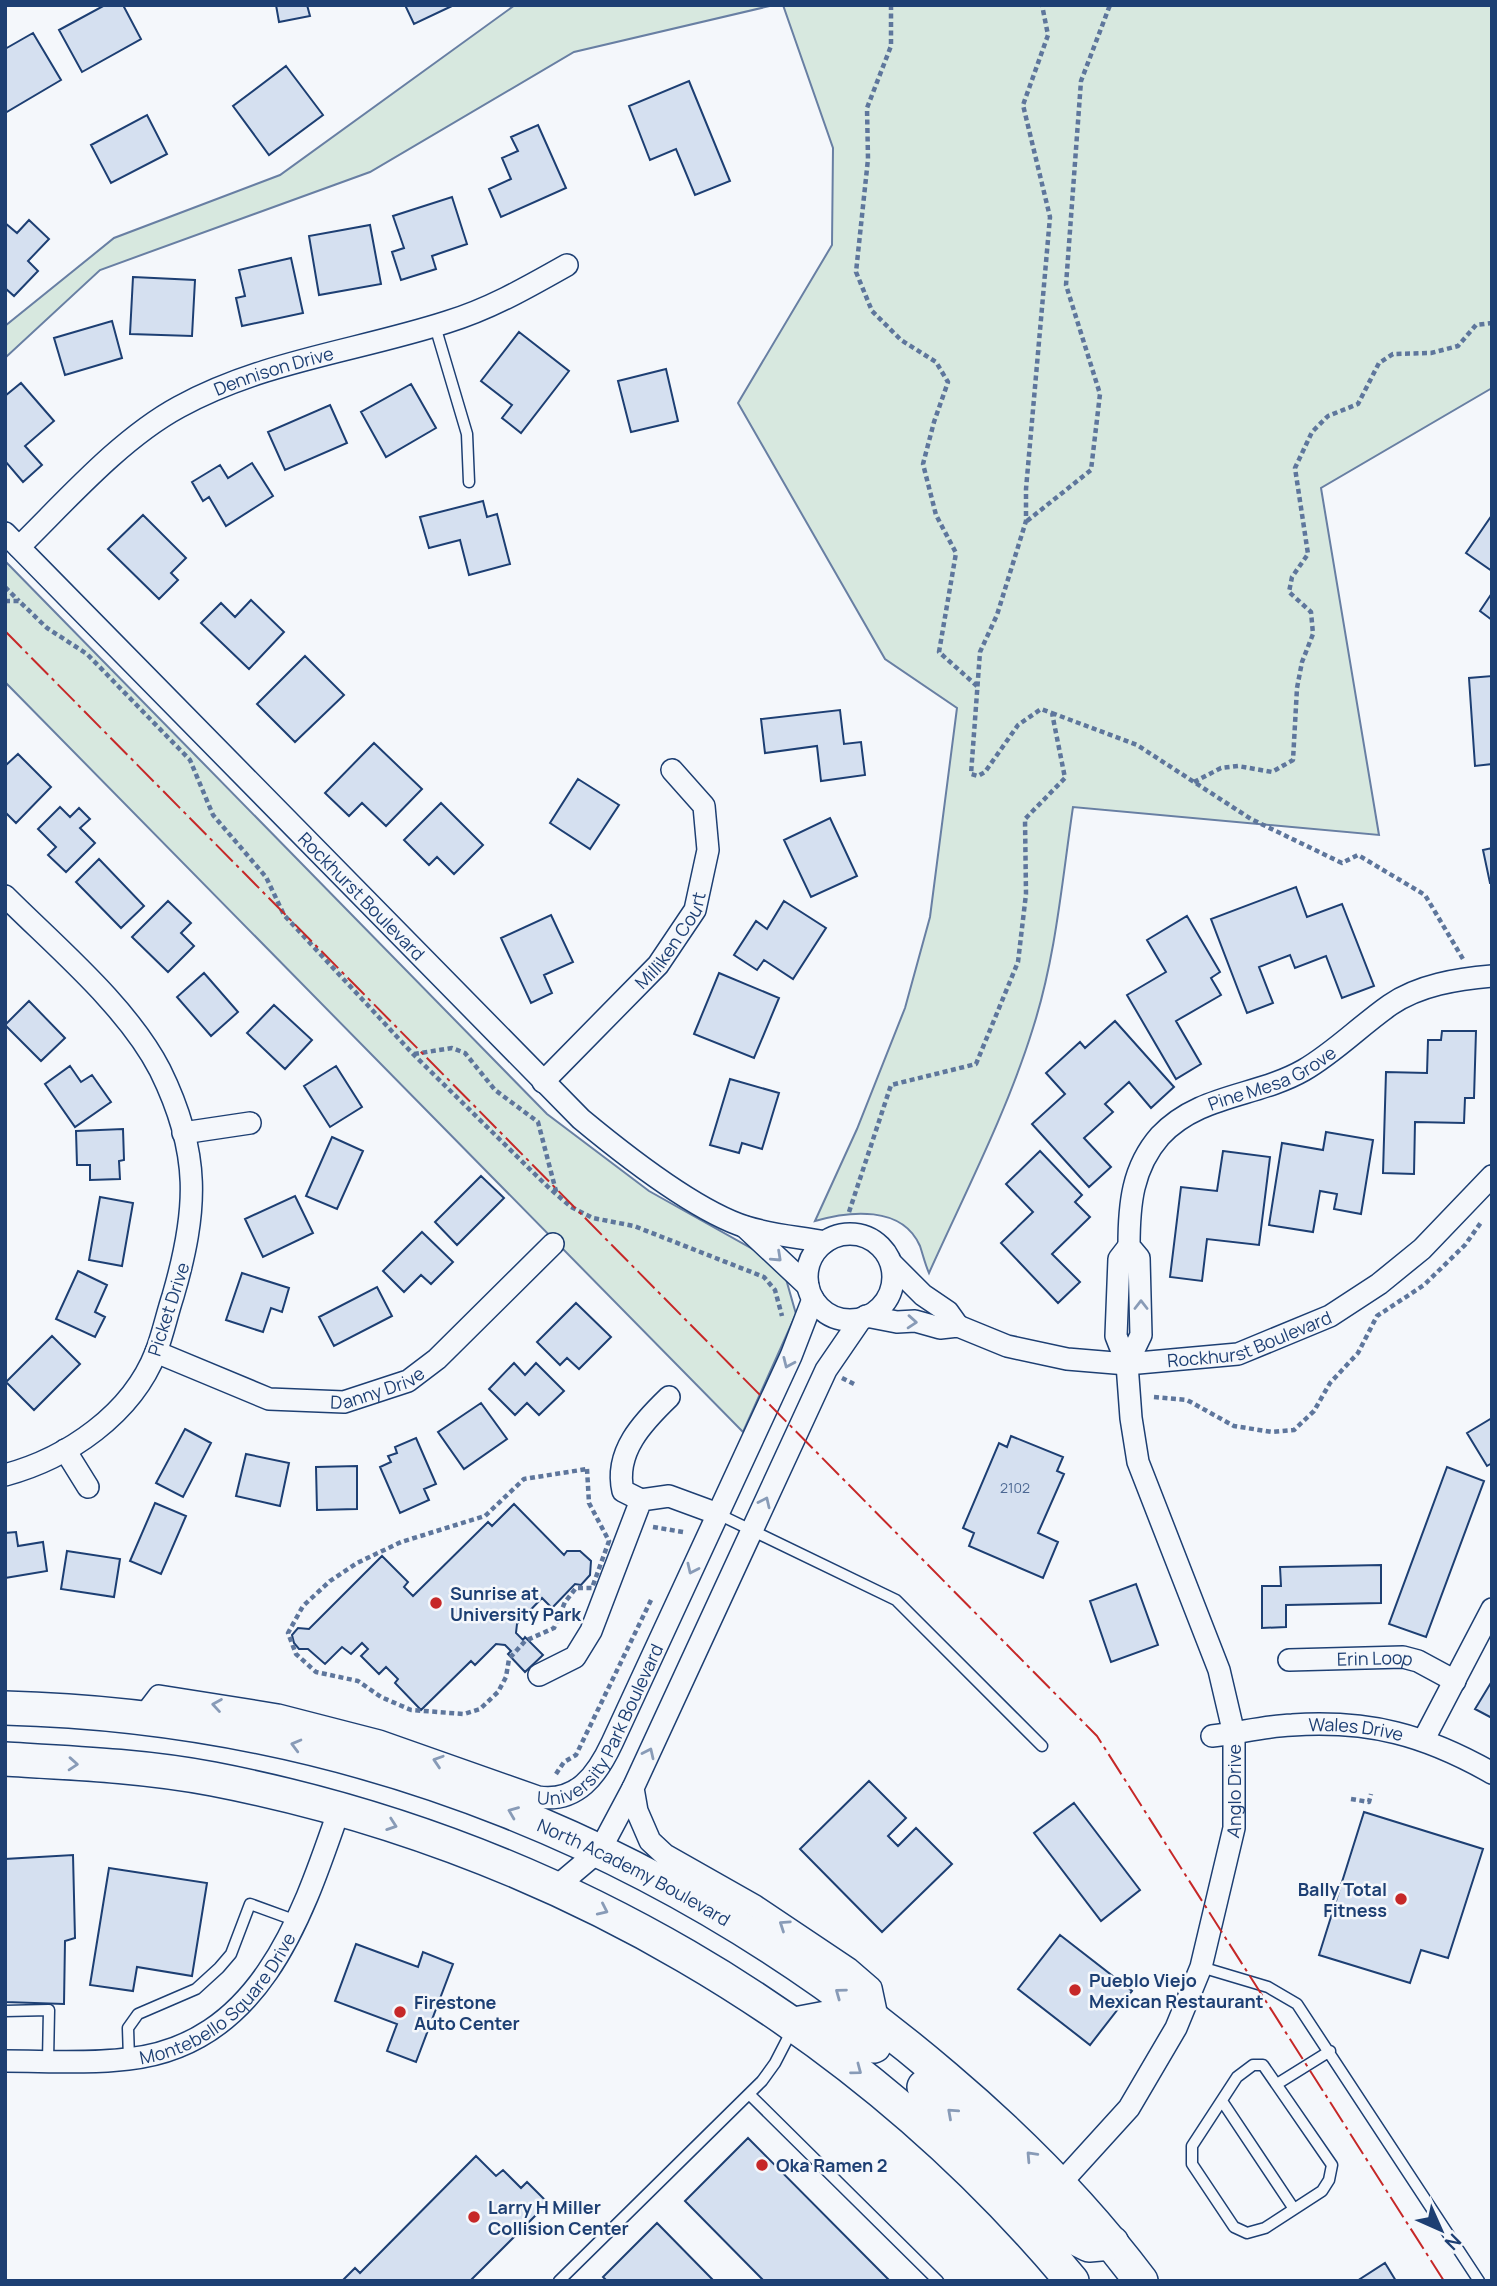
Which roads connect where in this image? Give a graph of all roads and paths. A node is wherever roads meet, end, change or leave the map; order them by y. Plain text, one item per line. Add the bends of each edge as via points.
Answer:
1 (891, 5) edge
2 (1042, 5) edge
3 (1110, 5) edge
4 (567, 265) dead end
5 (1492, 323) edge
6 (435, 326) junction
7 (469, 481) dead end
8 (1026, 522) junction
9 (12, 540) edge
10 (5, 587) edge
11 (5, 601) edge
12 (19, 601) junction
13 (978, 686) junction
14 (1052, 713) junction
15 (672, 770) dead end
16 (1194, 782) junction
17 (5, 896) edge
18 (1483, 977) edge
19 (413, 1054) junction
20 (542, 1082) junction
21 (250, 1123) dead end
22 (183, 1133) junction
23 (1492, 1176) edge
24 (557, 1195) junction
25 (849, 1212) dead end
26 (1484, 1219) dead end
27 (745, 1227) junction
28 (825, 1242) junction
29 (553, 1244) dead end
30 (892, 1264) junction
31 (810, 1293) junction
32 (864, 1317) junction
33 (958, 1326) junction
34 (780, 1328) dead end
35 (156, 1352) junction
36 (1127, 1364) junction
37 (1154, 1396) dead end
38 (669, 1397) dead end
39 (65, 1450) junction
40 (5, 1475) edge
41 (88, 1488) dead end
42 (641, 1500) junction
43 (718, 1514) junction
44 (600, 1525) joint
45 (649, 1526) dead end
46 (752, 1532) junction
47 (677, 1545) dead end
48 (654, 1594) dead end
49 (1491, 1612) edge
50 (1289, 1660) dead end
51 (539, 1675) dead end
52 (1455, 1681) junction
53 (5, 1708) edge
54 (143, 1717) junction
55 (1234, 1734) junction
56 (1212, 1736) dead end
57 (1424, 1739) junction
58 (1042, 1746) dead end
59 (5, 1759) edge
60 (1492, 1773) edge
61 (556, 1774) dead end
62 (633, 1788) junction
63 (1371, 1794) dead end
64 (1351, 1799) dead end
65 (339, 1810) junction
66 (600, 1850) junction
67 (555, 1888) junction
68 (294, 1920) junction
69 (1201, 1967) junction
70 (5, 2011) edge
71 (878, 2021) junction
72 (795, 2024) junction
73 (1329, 2051) junction
74 (129, 2059) junction
75 (5, 2061) edge
76 (48, 2061) junction
77 (1277, 2084) junction
78 (749, 2094) junction
79 (1222, 2101) junction
80 (1059, 2185) junction
81 (1294, 2209) junction
82 (1112, 2243) junction
83 (559, 2281) edge
84 (938, 2281) edge
85 (1072, 2281) edge
86 (1141, 2281) edge
87 (1479, 2281) edge

1 - 13 path via 891,46 867,108 868,159 856,272 872,312 901,340 936,362 948,382 923,464 936,515 956,553 939,652
2 - 8 path via 1048,35 1023,105 1050,216
3 - 8 path via 1081,82 1066,285 1100,394 1091,470
4 - 6 street, Dennison Drive via 486,308
5 - 16 path via 1476,325 1458,346 1431,353 1393,354 1379,363 1358,404 1328,416 1312,432 1295,468 1308,554 1292,577 1289,592 1311,612 1313,634 1297,688 1293,760 1272,772 1221,768
6 - 7 lane via 467,434
6 - 9 street, Dennison Drive via 249,374 176,408
8 - 13 path via 997,615 980,652
9 - 20 street, Rockhurst Boulevard
10 - 12 path
11 - 12 path
12 - 19 path via 47,628 87,654 190,760 214,815 266,877 284,915
13 - 14 path via 971,774 985,772 1018,725 1041,709
14 - 16 path via 1137,745
14 - 25 path via 1065,778 1025,819 1026,894 1018,962 975,1064 891,1085
15 - 20 street, Milliken Court via 704,806 708,850 695,910 658,965
16 - 18 path via 1273,830 1342,863 1358,855 1425,895
17 - 22 street, Picket Drive via 97,989 141,1042 158,1067
18 - 36 street, Pine Mesa Grove via 1417,991 1392,1004 1305,1069 1199,1107 1159,1138 1137,1172 1130,1198 1129,1246 1139,1258 1141,1335
19 - 24 path
19 - 24 path via 452,1048 464,1053 495,1090 538,1122
20 - 27 street, Rockhurst Boulevard via 646,1170
21 - 22 street
22 - 35 street, Picket Drive via 191,1165 190,1231
23 - 36 street, Rockhurst Boulevard via 1422,1249 1330,1316 1238,1354
24 - 34 path via 593,1218 634,1226 764,1277 780,1303
26 - 37 path via 1424,1285 1377,1316 1358,1353 1294,1430 1234,1426 1187,1400
27 - 28 street, Rockhurst Boulevard
27 -> 31 street, Rockhurst Boulevard
28 - 30 street via 846,1233 861,1234 885,1250
28 - 31 street via 811,1258
29 - 35 street, Danny Drive via 408,1381 344,1402 269,1399
30 - 32 street via 891,1292 884,1304
30 - 33 street, Rockhurst Boulevard
31 - 32 street via 834,1317
31 -> 43 street, University Park Boulevard via 791,1356
32 -> 33 street, Rockhurst Boulevard via 940,1328
46 -> 32 street via 826,1370
33 - 36 street, Rockhurst Boulevard via 1007,1346 1067,1359
35 - 39 street, Picket Drive via 119,1409
36 - 55 street, Anglo Drive via 1138,1462 1219,1670
38 - 42 street via 630,1442 622,1465 624,1491
39 - 40 street, Picket Drive
39 - 41 street
42 - 43 street via 669,1496
42 - 51 street via 586,1640 575,1657
43 - 46 lane
43 -> 54 street, University Park Boulevard via 602,1765 583,1787 561,1797 538,1797 379,1741 278,1715 159,1696
44 - 44 path via 609,1541 592,1588 576,1588 554,1628 525,1641 509,1659 498,1692 471,1713 419,1713 391,1703 358,1681 316,1672 302,1661 290,1640 291,1624 303,1606 342,1572 401,1542 485,1516 524,1479 587,1469 589,1503
45 - 47 path via 684,1530
46 - 58 lane via 896,1600
62 -> 46 street
48 - 61 path via 576,1755
49 - 52 street
50 - 52 street, Erin Loop via 1403,1657
52 - 57 street
53 - 54 highway, North Academy Boulevard
66 -> 54 highway, North Academy Boulevard via 509,1810 385,1769 256,1735
55 - 56 street, Wales Drive
55 - 57 street, Wales Drive via 1291,1725 1354,1724
55 - 69 street, Anglo Drive via 1234,1828
57 - 60 street, Wales Drive
59 -> 65 highway via 210,1779
62 - 66 street
71 -> 62 street via 871,1988 849,1969 755,1906 665,1855 650,1841
63 - 64 path via 1369,1802
65 -> 67 highway via 384,1822
65 - 68 street, Montebello Square Drive
66 - 67 street
71 -> 66 highway, North Academy Boulevard via 776,1948
67 -> 72 highway via 623,1919
68 - 74 street, Montebello Square Drive via 280,1954 243,2005 218,2026 181,2045
68 - 74 lane via 250,1904 231,1954 219,1968 196,1989 138,2014 128,2028
69 - 73 lane via 1290,1998
69 - 80 street, Anglo Drive via 1155,2069 1129,2108
70 - 76 lane via 49,2010
80 -> 71 highway, North Academy Boulevard via 1007,2130
72 - 78 lane via 775,2063
82 -> 72 highway via 1088,2245 1071,2236 964,2124 858,2033 832,2017
72 -> 85 highway via 879,2087 953,2154 1022,2221
73 - 77 lane
73 - 87 lane
74 - 76 street, Montebello Square Drive
75 - 76 street, Montebello Square Drive
77 - 79 lane via 1263,2065 1253,2065 1237,2077
77 - 81 lane via 1332,2165 1322,2191
78 - 83 lane
78 - 84 lane
79 - 81 lane
79 - 81 lane via 1192,2146 1192,2164 1234,2227 1247,2233 1265,2228
80 - 82 highway, North Academy Boulevard
82 - 86 highway, North Academy Boulevard

